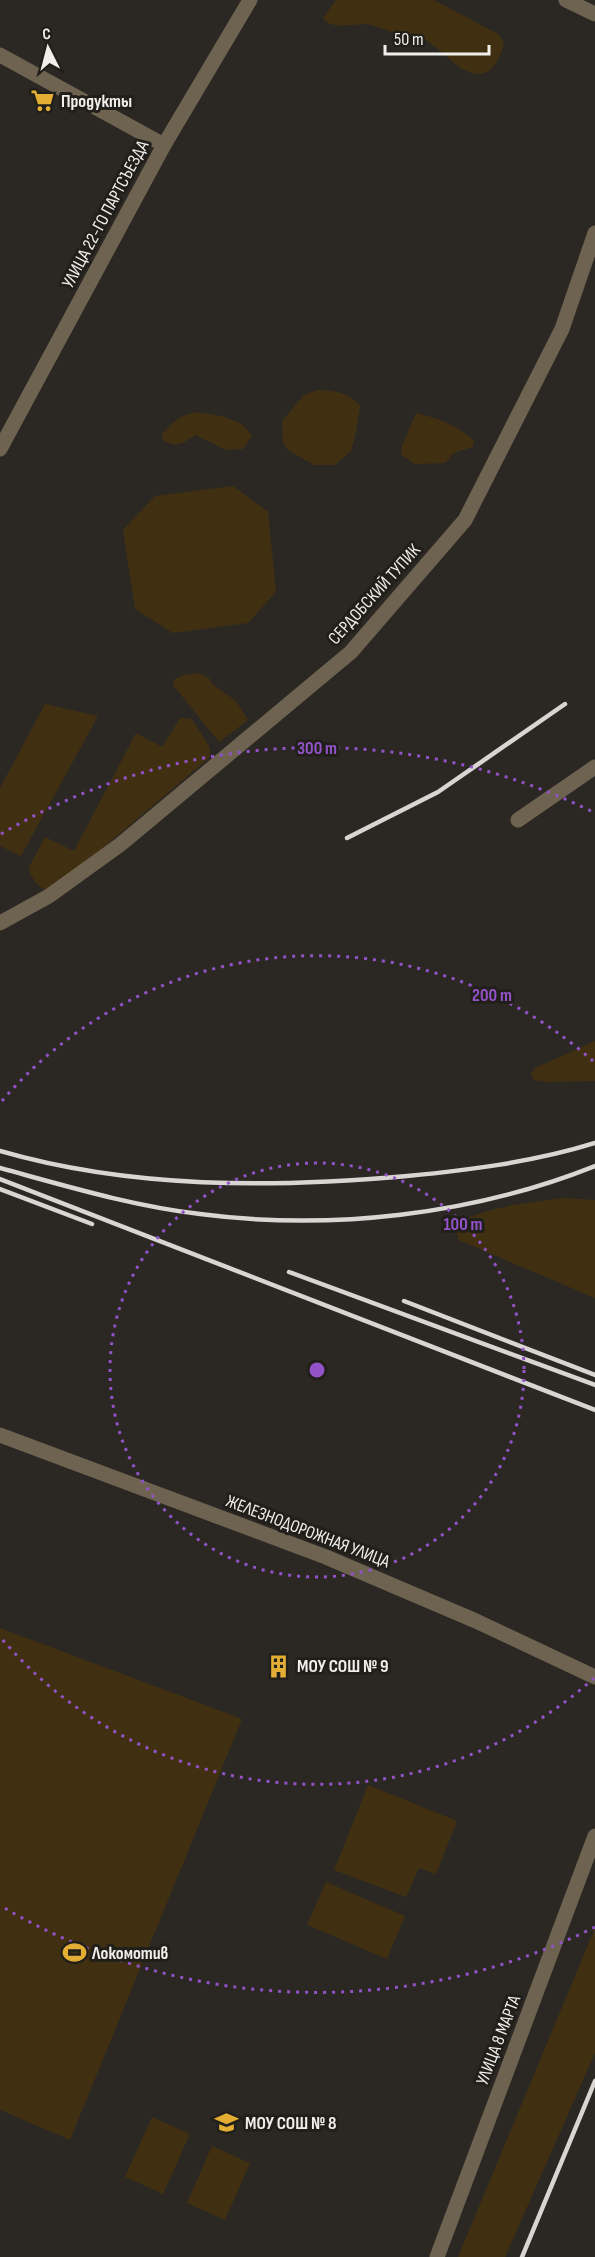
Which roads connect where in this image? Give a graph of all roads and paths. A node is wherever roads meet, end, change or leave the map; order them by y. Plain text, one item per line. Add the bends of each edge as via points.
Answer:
1 (250, 0) edge
2 (566, 0) edge
3 (595, 14) edge
4 (0, 55) edge
5 (164, 145) junction
6 (595, 233) edge
7 (5, 427) edge
8 (0, 449) edge
9 (595, 767) edge
10 (518, 820) dead end
11 (0, 923) edge
12 (0, 1435) edge
13 (595, 1677) edge
14 (595, 1836) edge
15 (437, 2257) edge

1 - 5 street, УЛИЦА 22-ГО ПАРТСЪЕЗДА
2 - 3 street
4 - 5 street
5 - 7 street, УЛИЦА 22-ГО ПАРТСЪЕЗДА
6 - 11 street, СЕРДОБСКИЙ ТУПИК via 562,329 465,520 351,652 121,844 49,896
7 - 8 street, УЛИЦА 22-ГО ПАРТСЪЕЗДА
9 - 10 street
12 - 13 street, ЖЕЛЕЗНОДОРОЖНАЯ УЛИЦА via 326,1557
14 - 15 street, УЛИЦА 8 МАРТА

